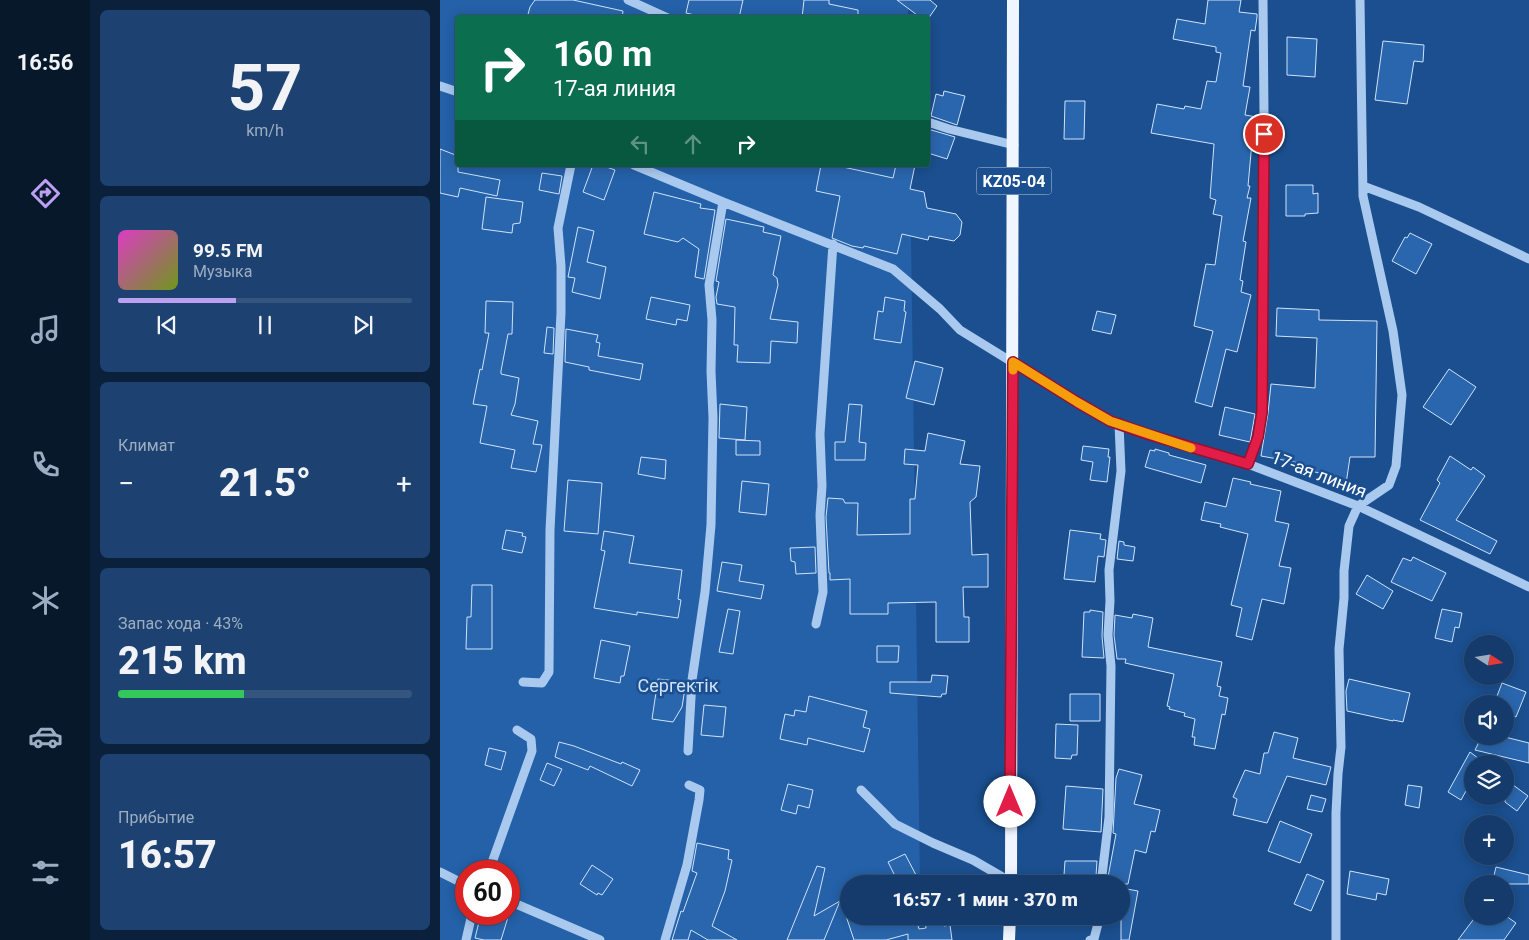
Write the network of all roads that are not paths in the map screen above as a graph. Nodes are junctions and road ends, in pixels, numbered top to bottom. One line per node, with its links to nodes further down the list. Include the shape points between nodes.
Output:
1 (628, 0): 5 (street)
2 (1013, 0): 9 (main road, KZ05-04)
3 (1263, 0): 18 (street, via 1262,412 1258,437)
4 (1360, 0): 12 (street)
5 (661, 15)
6 (440, 86): 7 (street)
7 (455, 91)
8 (930, 123): 9 (street)
9 (1014, 146): 16 (main road, KZ05-04)
10 (571, 167): 22 (street, via 558,228 561,313 550,530 549,672 542,684)
11 (639, 167): 13 (street, 17-ая линия)
12 (1362, 186): 15 (street, via 1419,207); 19 (street, via 1393,331 1402,394 1396,466 1389,485)
13 (723, 202): 14 (street, 17-ая линия); 24 (street, via 709,285 713,418 711,525 692,680)
14 (833, 244): 16 (street, 17-ая линия, via 893,269 960,330); 21 (street, via 820,434 823,592)
15 (1529, 259)
16 (1013, 362): 17 (street, 17-ая линия); 30 (main road, KZ05-04)
17 (1119, 424): 18 (street, 17-ая линия); 31 (street, via 1121,471 1109,570 1109,817)
18 (1248, 464): 19 (street, 17-ая линия)
19 (1358, 506): 20 (street, 17-ая линия); 42 (street, via 1349,526 1339,649 1341,747 1336,813)
20 (1529, 587)
21 (816, 624)
22 (523, 682)
23 (518, 730): 27 (street, via 532,739 532,751)
24 (688, 751)
25 (689, 785): 39 (street, via 700,790 699,800 687,865)
26 (861, 790): 29 (street, via 895,824)
27 (493, 860)
28 (440, 872): 32 (street)
29 (998, 875)
30 (1011, 875)
31 (1102, 875)
32 (455, 880)
33 (520, 906): 38 (street)
34 (469, 925): 37 (street)
35 (1010, 925): 40 (main road)
36 (1098, 925): 41 (street, via 1094,939)
37 (466, 940)
38 (600, 940)
39 (664, 940)
40 (1010, 940)
41 (1090, 940)
42 (1336, 940)

